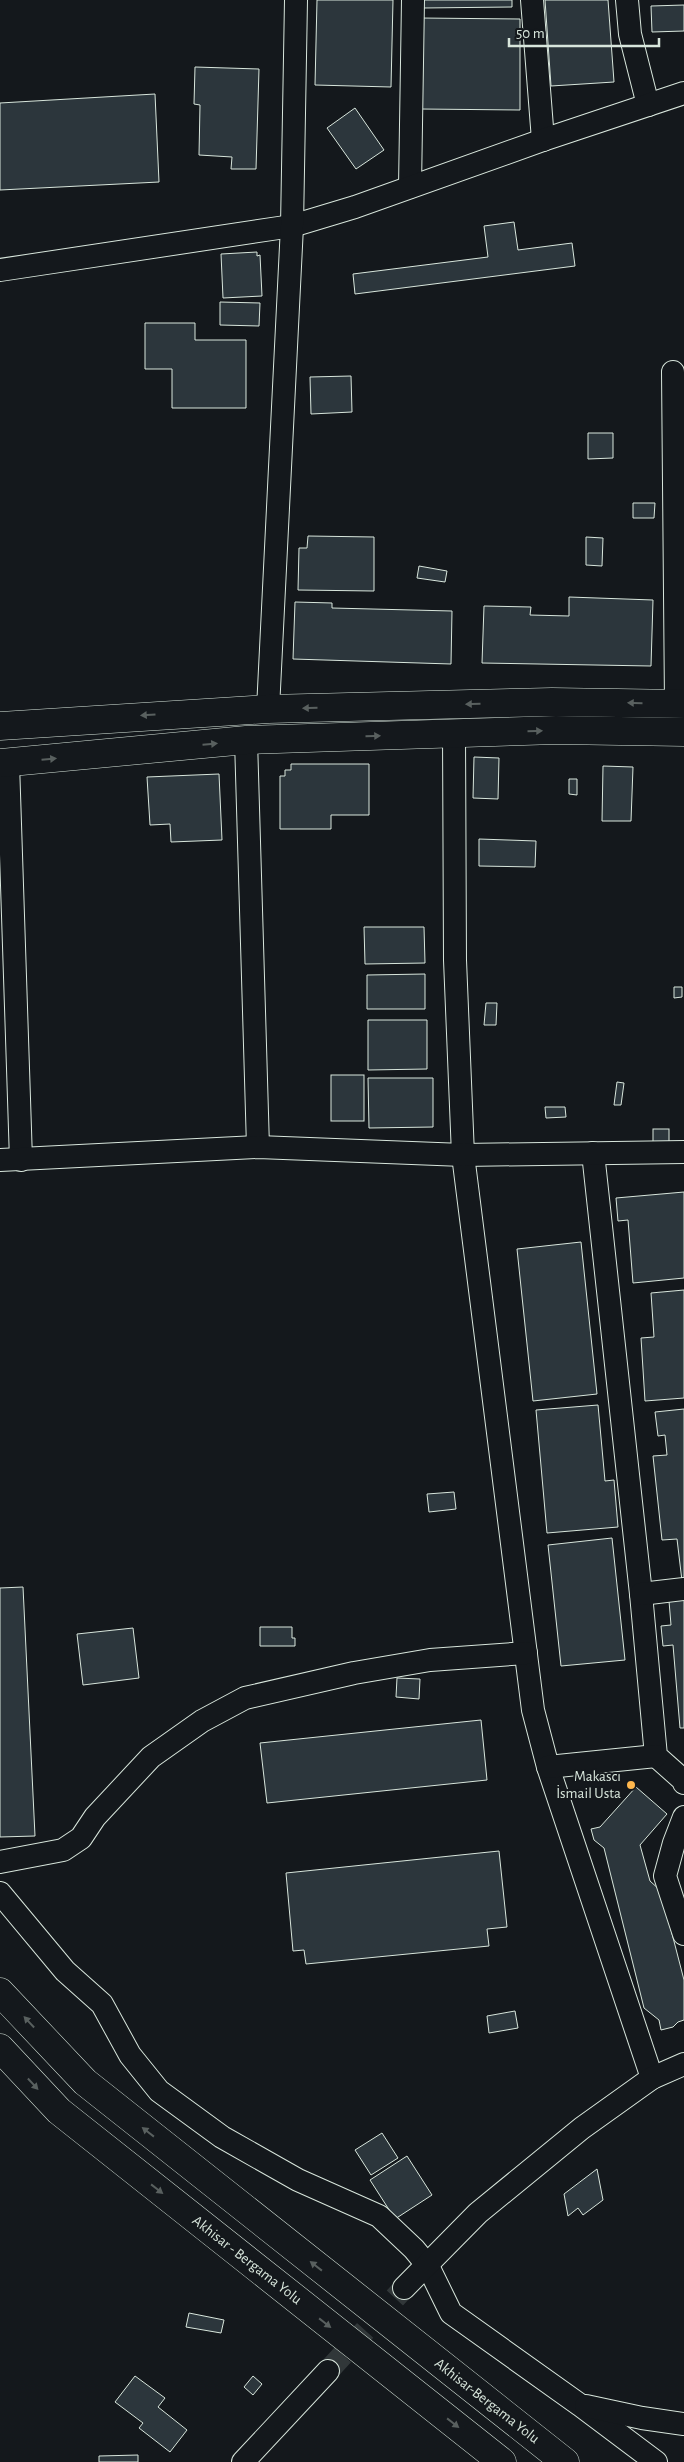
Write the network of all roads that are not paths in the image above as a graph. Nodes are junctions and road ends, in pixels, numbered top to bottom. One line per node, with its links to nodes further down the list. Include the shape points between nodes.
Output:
1 (296, 0): 9 (street)
2 (413, 0): 8 (street)
3 (532, 0): 7 (street)
4 (628, 0): 6 (street, via 630,34)
5 (684, 93): 6 (street)
6 (648, 105): 7 (street)
7 (543, 140): 8 (street)
8 (410, 187): 9 (street)
9 (292, 226): 10 (street); 13 (street)
10 (0, 270)
11 (673, 372): 12 (street)
12 (680, 704): 13 (main road, one-way to 13, via 552,702)
13 (268, 709): 14 (main road, one-way to 14)
14 (0, 726)
15 (684, 732): 16 (main road, one-way to 15, via 556,730)
16 (454, 733): 17 (main road, one-way to 16); 22 (street, via 455,960)
17 (246, 740): 18 (main road, one-way to 17); 19 (street)
18 (4, 763): 23 (street)
19 (258, 1147): 22 (street); 23 (street)
20 (684, 1152): 21 (street)
21 (593, 1153): 22 (street); 25 (street)
22 (463, 1155): 26 (street)
23 (10, 1160)
24 (684, 1589): 25 (street)
25 (641, 1594): 27 (street)
26 (526, 1652): 28 (street, via 533,1710); 31 (street, via 430,1660 244,1698 202,1721 151,1757 95,1817 80,1838 63,1850)
27 (656, 1756): 28 (street); 29 (street)
28 (548, 1767): 37 (street)
29 (684, 1783)
30 (684, 1817): 33 (street, via 665,1876)
31 (0, 1862)
32 (0, 1893): 38 (street, via 65,1971 102,2004 130,2055 159,2091 222,2137 298,2180 379,2216 414,2248)
33 (684, 1934)
34 (0, 1992): 45 (main road, Akhisar-Bergama Yolu, one-way to 34, via 85,2082)
35 (0, 2048): 44 (main road, Akhisar - Bergama Yolu, one-way to 44, via 59,2111)
36 (684, 2064): 37 (street)
37 (652, 2078): 38 (street, via 582,2128 478,2213)
38 (428, 2266): 39 (street); 41 (street, via 450,2313)
39 (404, 2288)
40 (328, 2371): 43 (street)
41 (580, 2405): 42 (street); 46 (street)
42 (684, 2424)
43 (243, 2462)
44 (502, 2462)
45 (565, 2462)
46 (656, 2462)

